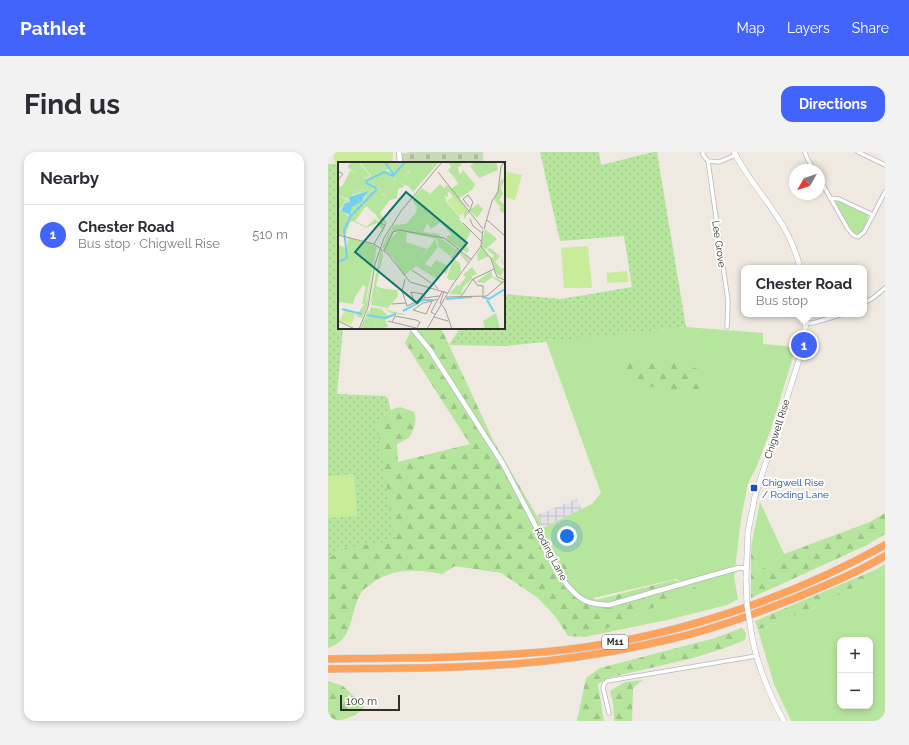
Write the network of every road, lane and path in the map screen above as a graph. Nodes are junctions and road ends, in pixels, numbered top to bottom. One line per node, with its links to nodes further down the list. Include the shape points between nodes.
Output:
1 (399, 152): 7 (street)
2 (702, 152): 6 (street, Lee Grove)
3 (805, 152): 8 (street)
4 (858, 152): 9 (street)
5 (735, 154): 6 (street, via 719,162); 14 (main road, via 786,230)
6 (708, 161): 20 (street, Lee Grove, via 728,301)
7 (400, 162)
8 (810, 164)
9 (885, 165)
10 (825, 189): 12 (street)
11 (885, 192): 13 (street)
12 (830, 198): 13 (street, via 839,199); 13 (street, via 853,235 858,237 864,232)
13 (873, 215)
14 (799, 265)
15 (885, 288): 16 (street)
16 (867, 301)
17 (805, 317): 19 (main road, Chigwell Rise)
18 (832, 317): 19 (street)
19 (806, 323): 24 (main road, Chigwell Rise, via 801,354 756,496 748,532)
20 (727, 327)
21 (413, 329): 24 (street, Roding Lane, via 430,350 502,464 566,584 576,595 586,602 609,605 738,568)
22 (885, 545): 26 (highway, M11, via 811,582 765,600 695,623 628,639 536,652 456,657)
23 (885, 556): 27 (highway, M11, via 765,610 725,624 632,648 544,661 456,667)
24 (746, 568): 25 (main road, bridge, via 748,605)
25 (756, 656): 28 (street, via 607,681 603,688); 29 (main road, via 769,692)
26 (328, 659)
27 (328, 669)
28 (609, 712)
29 (784, 721)

